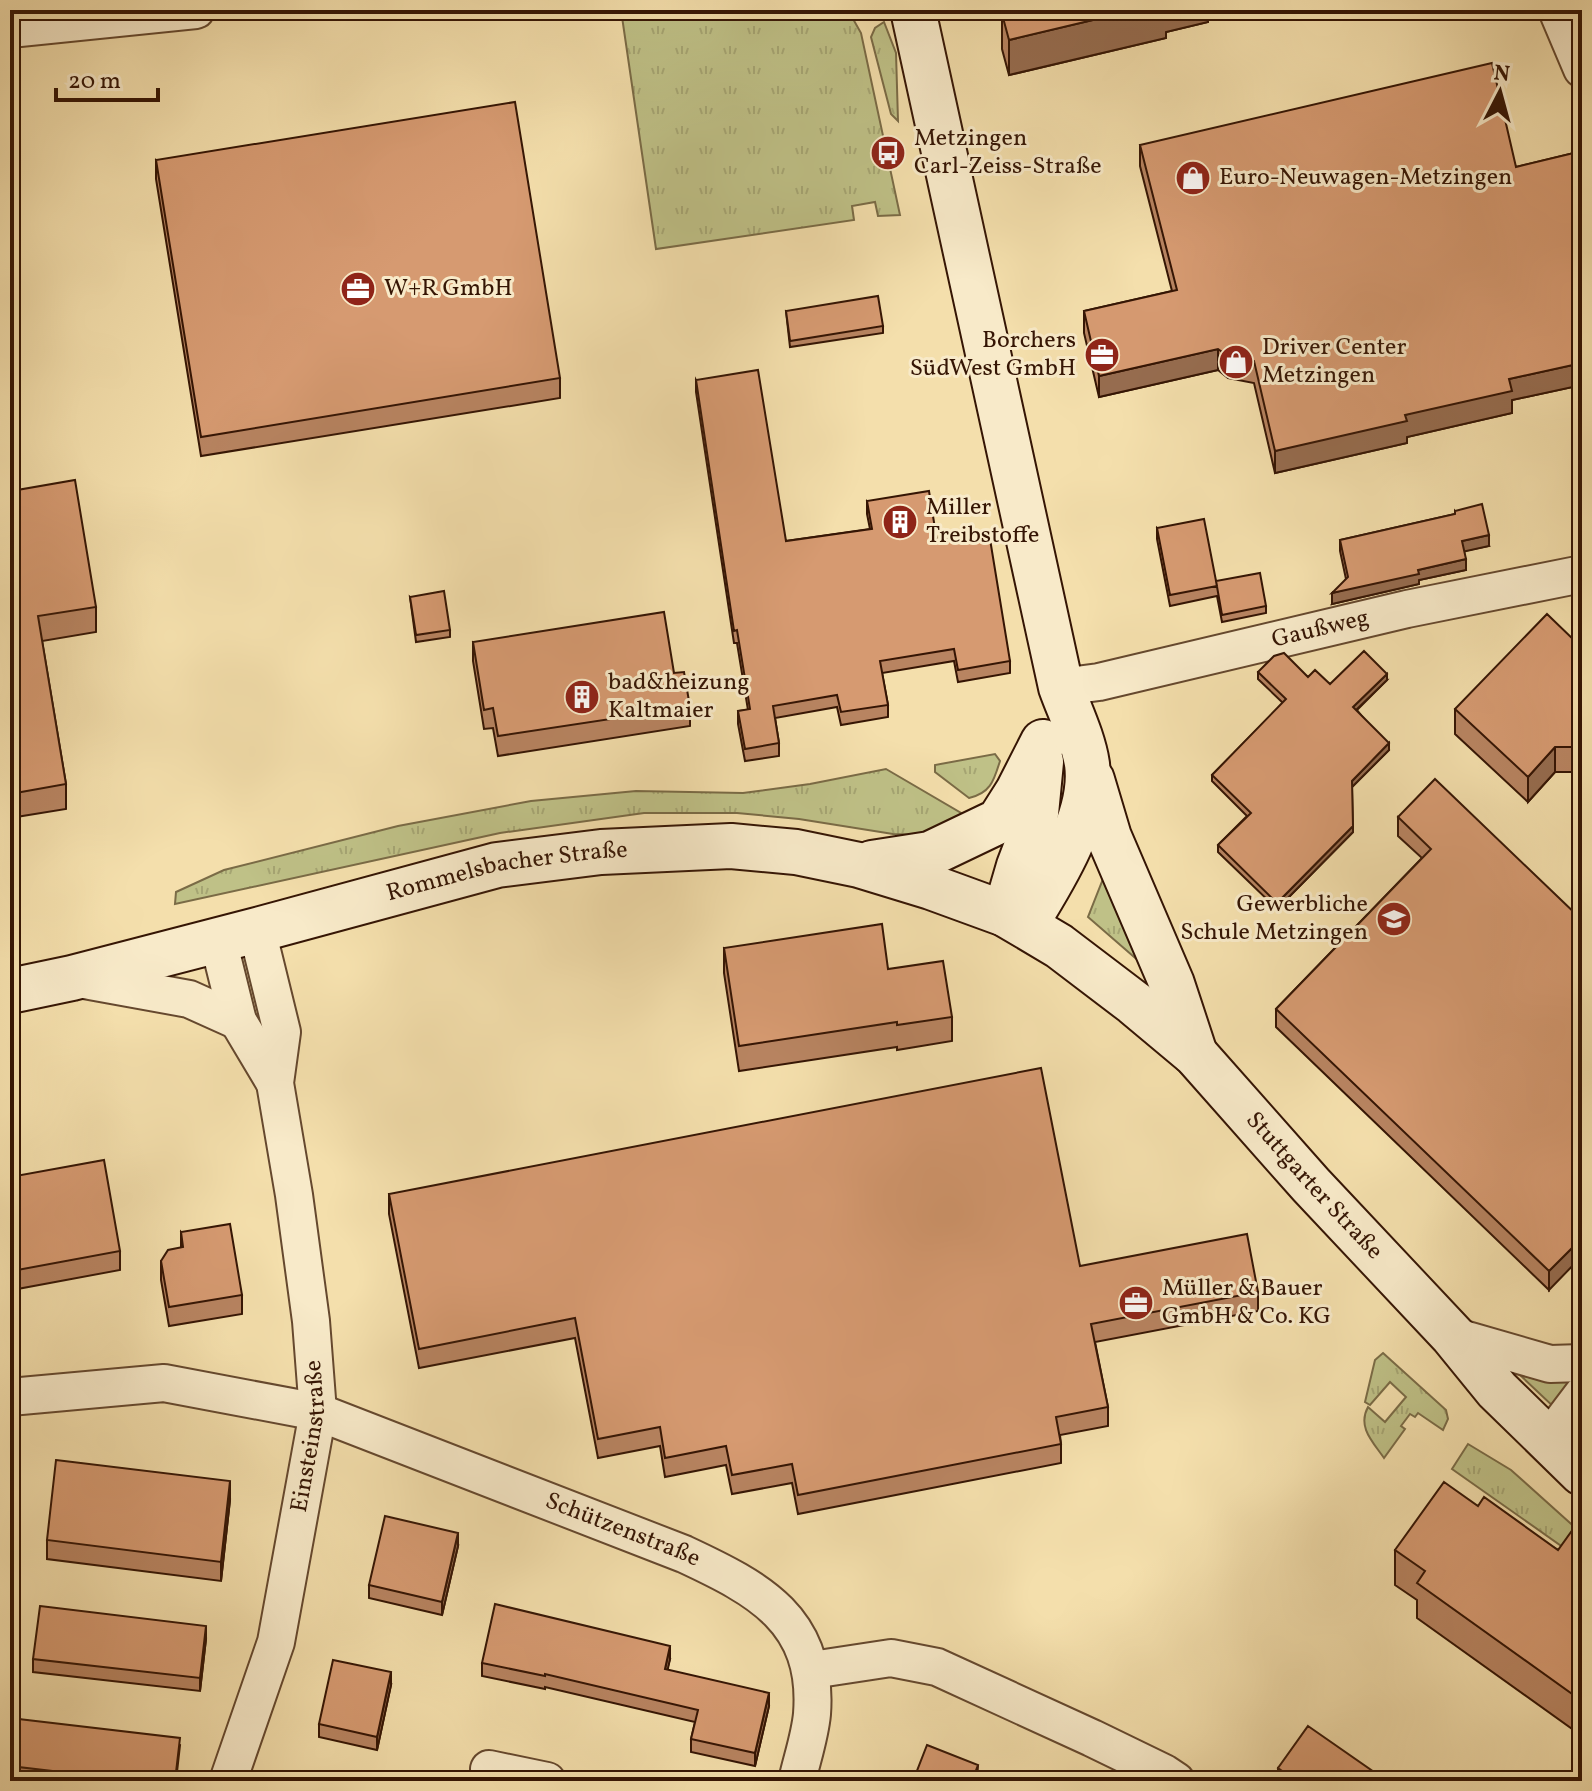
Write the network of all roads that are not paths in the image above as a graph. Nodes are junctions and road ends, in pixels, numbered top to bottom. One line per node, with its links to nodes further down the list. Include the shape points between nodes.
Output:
1 (196, 10): 4 (street)
2 (913, 10): 7 (street)
3 (1557, 10): 5 (street)
4 (32, 21)
5 (1582, 69)
6 (1582, 574): 7 (street, Gaußweg)
7 (1061, 687): 8 (street); 9 (street)
8 (1043, 742): 10 (street, via 999,821 930,854); 11 (street, via 1035,824 1019,866)
9 (1087, 766): 11 (street, via 1079,829 1045,893); 16 (street, via 1109,837 1172,984)
10 (859, 865): 11 (street, Rommelsbacher Straße); 12 (street, Rommelsbacher Straße, via 731,846 601,852 497,865)
11 (1015, 920): 16 (street, Stuttgarter Straße, via 1074,956)
12 (237, 935): 13 (street, Rommelsbacher Straße); 15 (street, Einsteinstraße); 17 (street, Einsteinstraße, via 282,1032)
13 (72, 978): 14 (street, Rommelsbacher Straße); 15 (street, via 189,999)
14 (10, 991)
15 (244, 1032): 17 (street, Einsteinstraße)
16 (1195, 1054): 18 (street, Stuttgarter Straße)
17 (275, 1083): 22 (street, Einsteinstraße, via 311,1321)
18 (1453, 1336): 19 (street, via 1550,1364); 23 (street, Stuttgarter Straße, via 1497,1390)
19 (1582, 1363)
20 (1582, 1395): 23 (street)
21 (10, 1397): 22 (street, Schützenstraße, via 164,1383)
22 (318, 1412): 24 (street, Schützenstraße, via 732,1577 769,1601 797,1632); 26 (street, Einsteinstraße, via 276,1642)
23 (1570, 1455)
24 (812, 1670): 28 (street, via 812,1716); 29 (street, via 891,1658 937,1667)
25 (489, 1769): 27 (street)
26 (228, 1781)
27 (547, 1781)
28 (797, 1781)
29 (1176, 1781)

